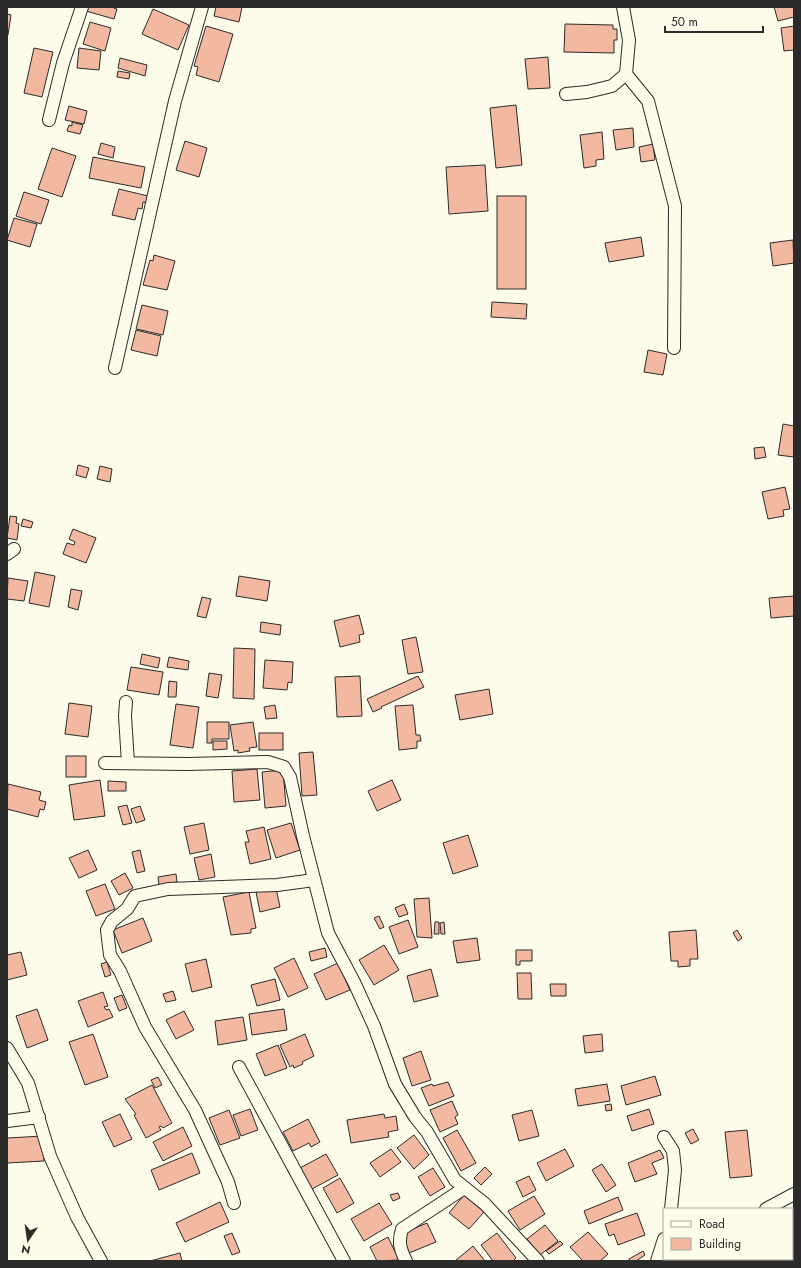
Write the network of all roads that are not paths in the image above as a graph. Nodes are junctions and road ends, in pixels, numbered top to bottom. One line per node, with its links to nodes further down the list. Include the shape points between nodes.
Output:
1 (82, 7): 6 (street, via 63,63)
2 (202, 7): 8 (street, via 175,101)
3 (623, 7): 4 (street, via 629,40)
4 (626, 74): 5 (street, via 612,86); 7 (street, via 648,101 675,206)
5 (566, 94)
6 (49, 120)
7 (674, 348)
8 (115, 368)
9 (126, 702): 11 (street, via 124,716)
10 (105, 762): 11 (street)
11 (128, 763): 12 (street, via 268,762 284,768 290,777)
12 (314, 880): 18 (street, via 328,933 371,1020 395,1084 427,1132 454,1180); 20 (street, via 277,885 168,889 135,896 127,909 112,921 107,930 110,955 145,1026 195,1110 228,1182)
13 (7, 1048): 15 (street, via 28,1083)
14 (239, 1067): 25 (street)
15 (39, 1117): 16 (street); 24 (street, via 50,1156 77,1217)
16 (7, 1121)
17 (664, 1137): 21 (street, via 673,1151 675,1170)
18 (463, 1189): 26 (street, via 402,1229 399,1247); 27 (street, via 484,1204)
19 (794, 1194): 22 (street)
20 (234, 1203)
21 (671, 1208)
22 (768, 1208)
23 (663, 1242): 28 (street)
24 (101, 1261)
25 (344, 1261)
26 (406, 1261)
27 (538, 1261)
28 (657, 1261)

